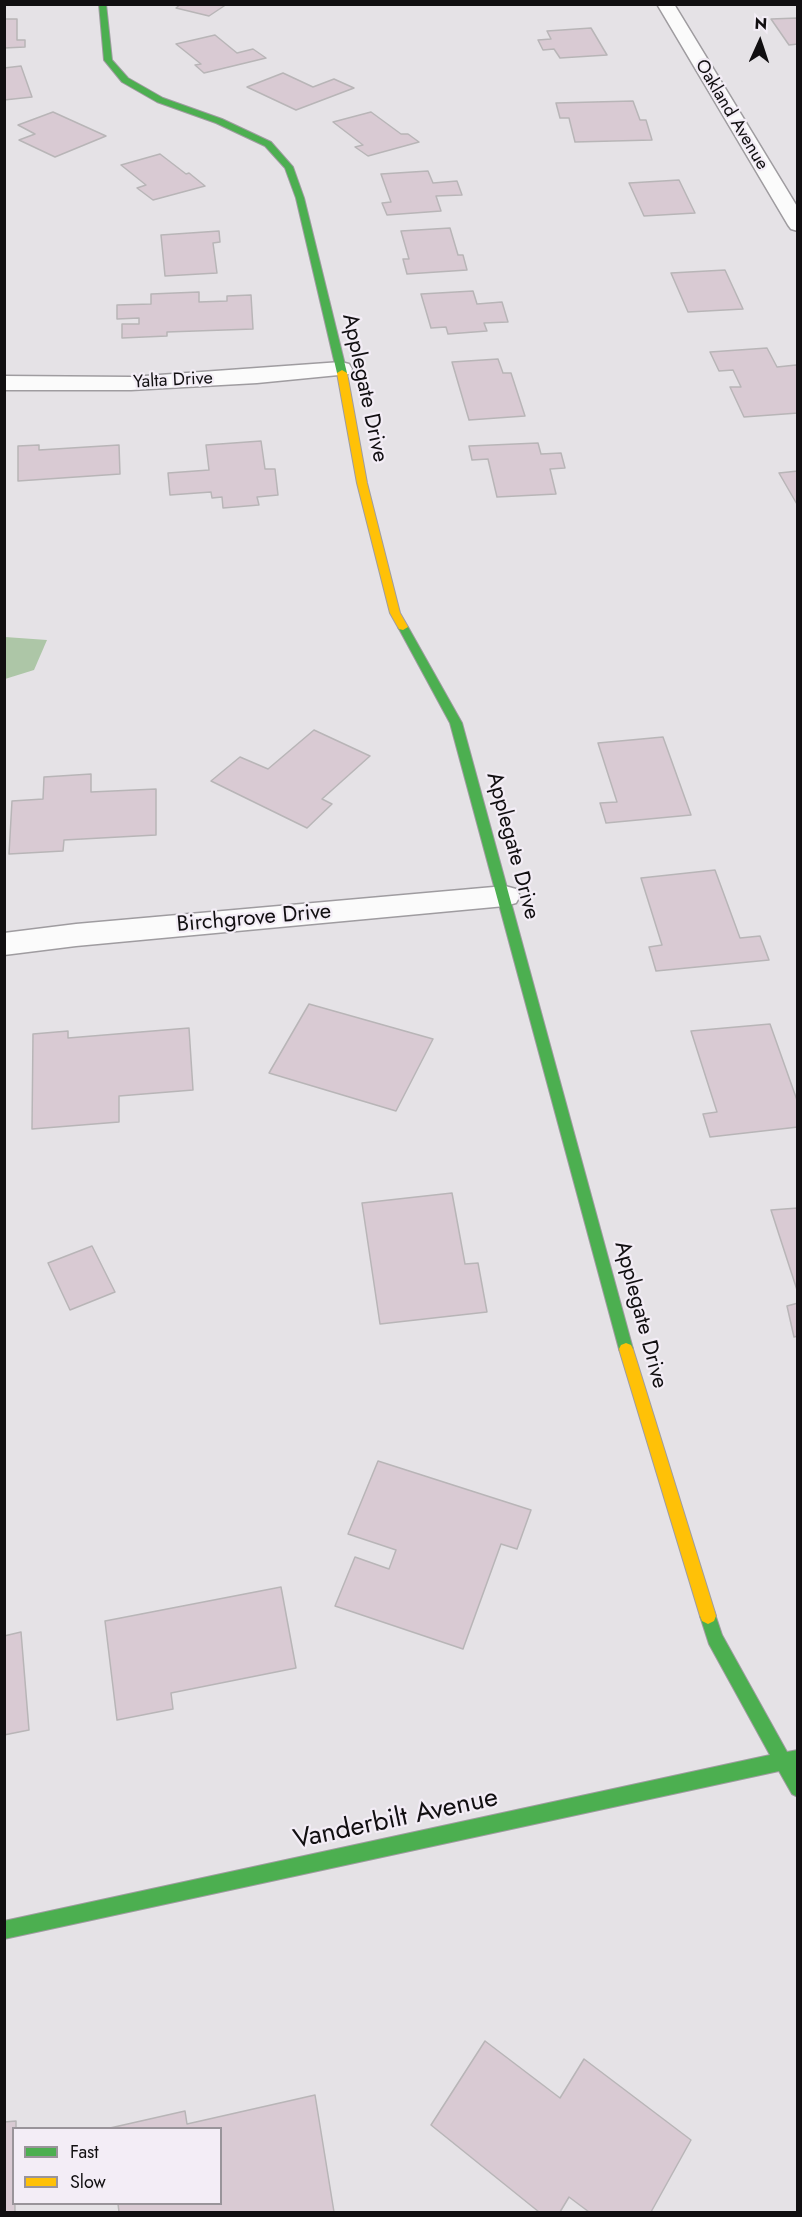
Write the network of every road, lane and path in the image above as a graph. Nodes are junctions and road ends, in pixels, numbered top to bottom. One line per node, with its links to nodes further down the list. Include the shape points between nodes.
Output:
1 (102, 4): 4 (street, Applegate Drive, via 108,60 125,80 160,100 268,144 289,166)
2 (665, 4): 3 (street, Oakland Avenue)
3 (798, 225)
4 (341, 369): 5 (street, Yalta Drive, via 152,383); 6 (street, Applegate Drive, via 362,483 395,613 456,723)
5 (4, 383)
6 (505, 896): 7 (street, Birchgrove Drive); 9 (street, Applegate Drive, via 635,1382 711,1627)
7 (4, 945)
8 (798, 1758): 9 (street, Vanderbilt Avenue)
9 (783, 1761): 10 (street, Applegate Drive); 11 (street, Vanderbilt Avenue)
10 (798, 1788)
11 (4, 1930)

